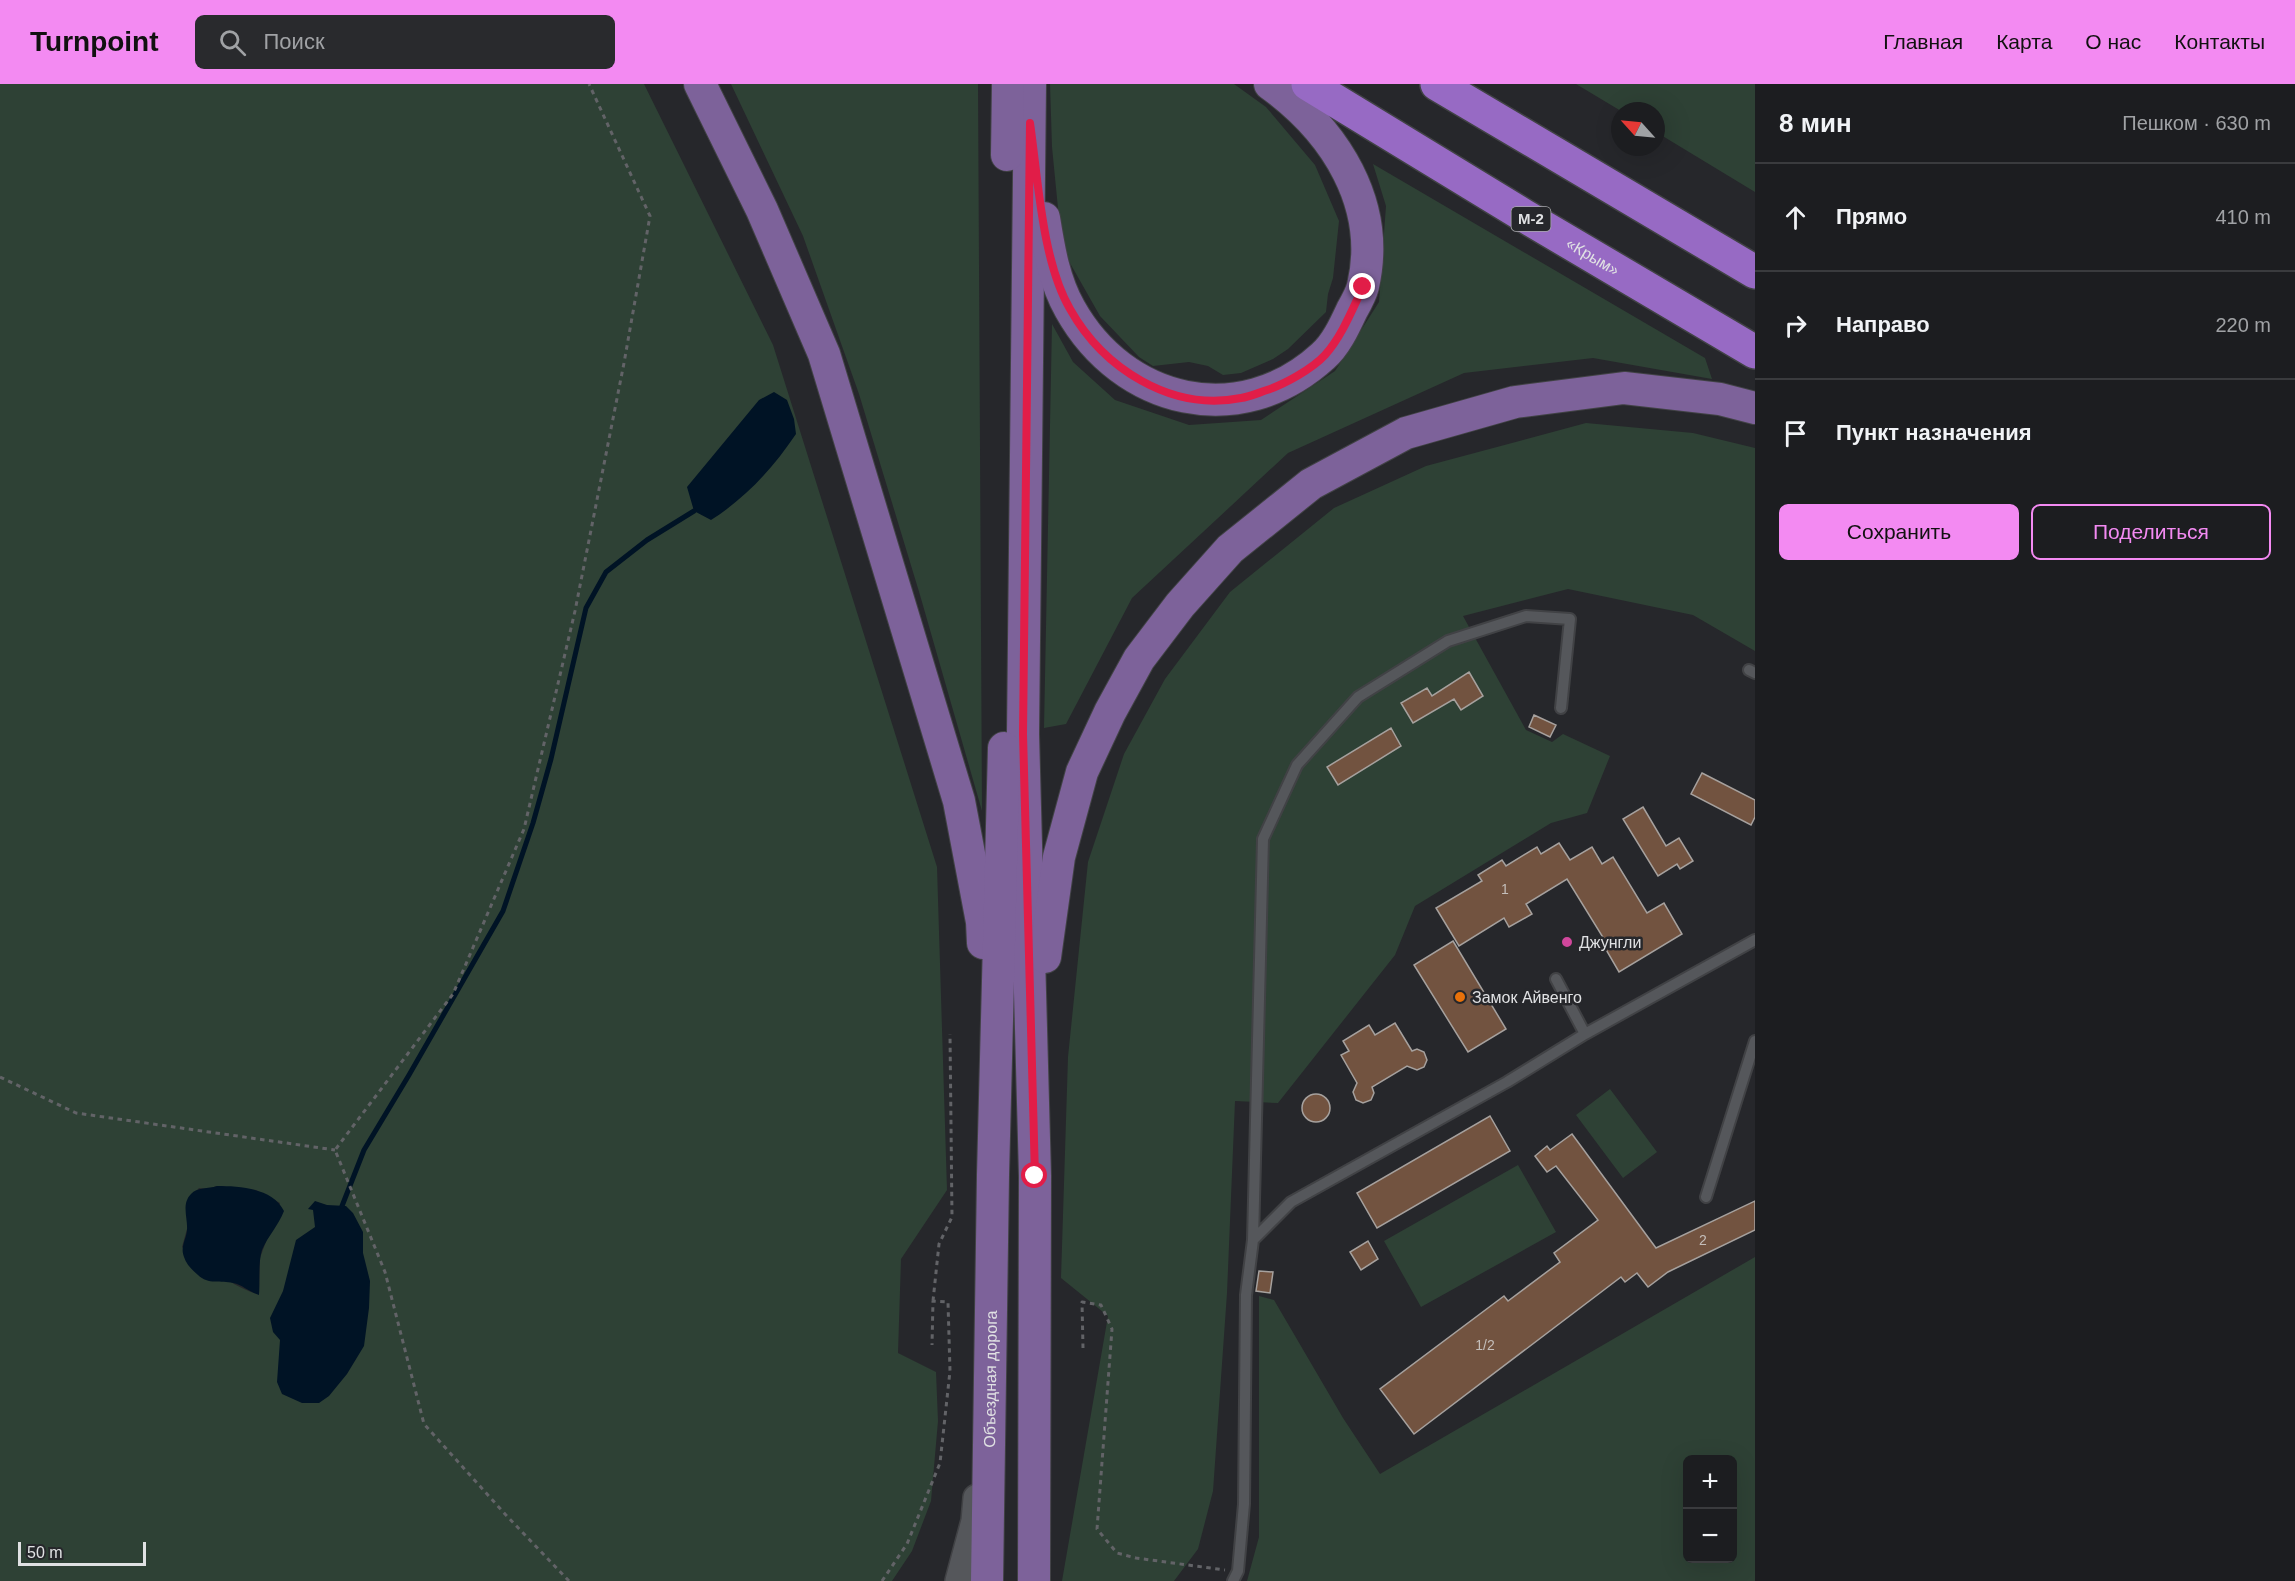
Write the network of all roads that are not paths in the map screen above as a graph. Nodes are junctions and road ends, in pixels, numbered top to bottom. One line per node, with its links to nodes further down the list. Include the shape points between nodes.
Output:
1 (700, 84): 16 (main road, via 762,210 824,354 959,801 982,922)
2 (1008, 84): 16 (main road, via 1004,734)
3 (1030, 84): 7 (main road)
4 (1270, 84): 7 (main road, via 1322,131 1347,167 1363,207 1369,244 1363,287 1324,356 1284,384 1240,399 1199,400 1160,390 1122,370 1093,343 1069,308 1050,260)
5 (1308, 84): 9 (highway, «Крым» / М-2)
6 (1437, 84): 8 (highway)
7 (1030, 123): 17 (main road, via 1023,734)
8 (1755, 272)
9 (1755, 352)
10 (1755, 408): 17 (main road, via 1720,399 1624,388 1515,402 1406,433 1311,484 1230,549 1139,659 1082,772 1059,857 1045,944)
11 (1561, 708): 19 (lane, via 1570,620 1526,616 1448,641 1358,697 1297,765 1263,839)
12 (1755, 940): 14 (lane)
13 (1556, 979): 14 (lane)
14 (1585, 1034): 19 (lane, via 1508,1082 1291,1202)
15 (1755, 1041): 18 (lane)
16 (993, 1175): 20 (main road, Объездная дорога)
17 (1035, 1176): 24 (main road)
18 (1706, 1197)
19 (1252, 1240): 21 (lane, via 1246,1295 1244,1503)
20 (991, 1350): 22 (main road, via 975,1521); 23 (main road, Объездная дорога)
21 (1236, 1576)
22 (959, 1581)
23 (987, 1581)
24 (1034, 1581)

